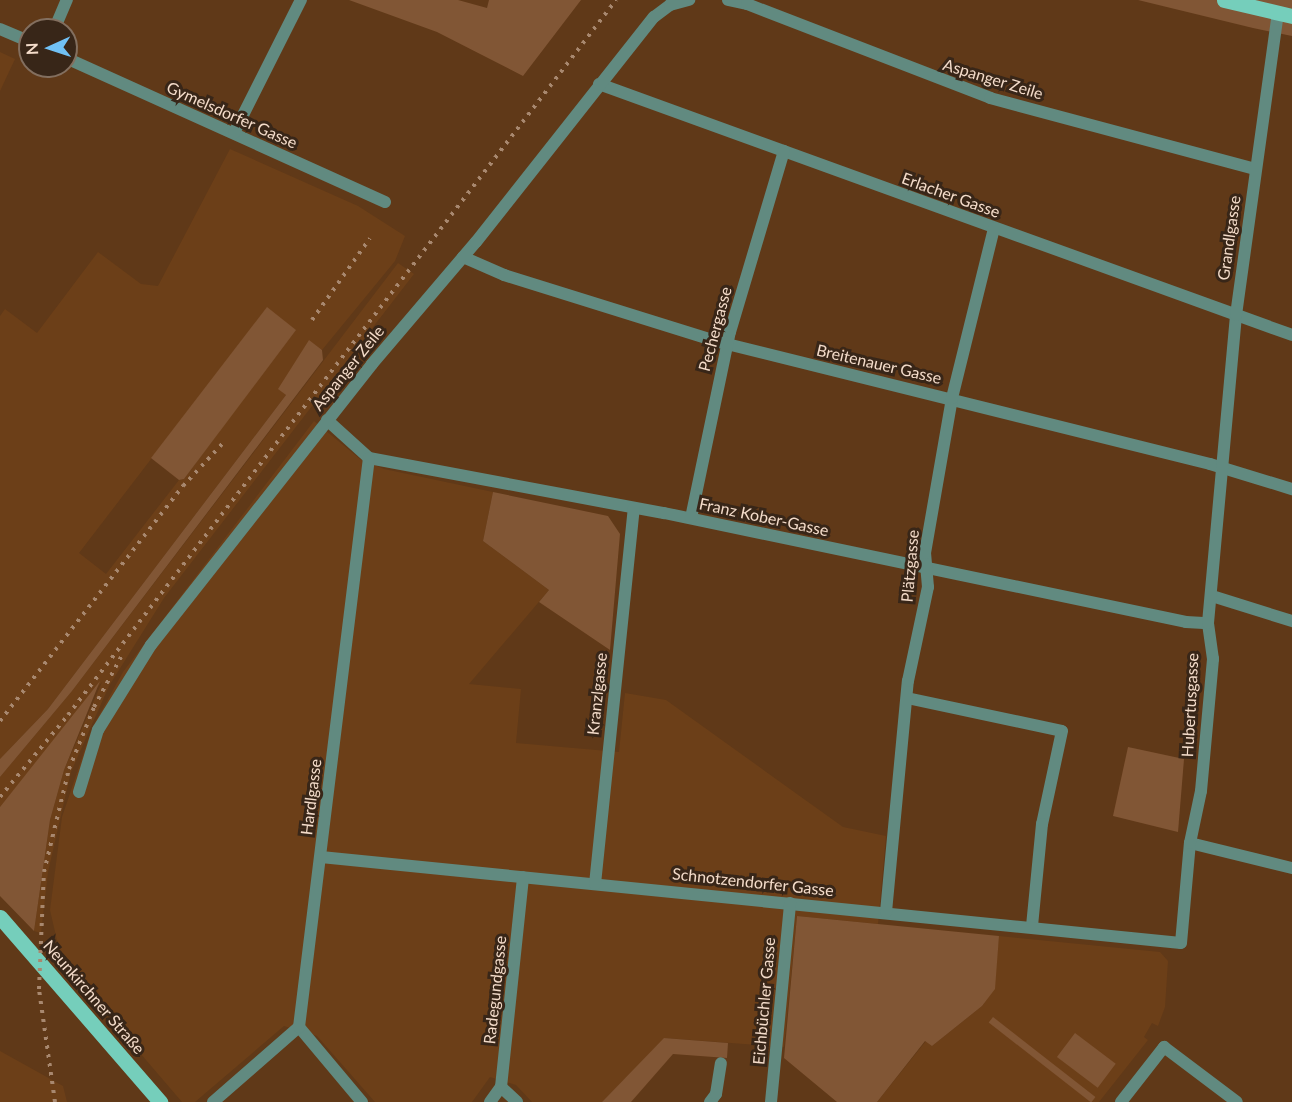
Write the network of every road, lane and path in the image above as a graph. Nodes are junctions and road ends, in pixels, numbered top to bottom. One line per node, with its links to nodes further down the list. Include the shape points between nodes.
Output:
1 (67, 0): 7 (street)
2 (689, 0): 11 (street, Aspanger Zeile, via 670,5 654,17)
3 (728, 0): 14 (street, Aspanger Zeile, via 990,98)
4 (1224, 0): 6 (main road)
5 (297, 1): 12 (street)
6 (1285, 14): 14 (street, Grandlgasse)
7 (59, 18)
8 (0, 29): 9 (street)
9 (18, 37)
10 (78, 63): 12 (street, Gymelsdorfer Gasse)
11 (599, 84): 13 (street, Erlacher Gasse); 17 (street, Aspanger Zeile)
12 (234, 133): 15 (street, Gymelsdorfer Gasse)
13 (784, 151): 16 (street, Erlacher Gasse); 20 (street, Pechergasse)
14 (1255, 169): 18 (street, Grandlgasse)
15 (385, 202)
16 (994, 228): 18 (street, Erlacher Gasse); 21 (street, Plätzgasse)
17 (462, 257): 20 (street, Breitenauer Gasse, via 513,279); 22 (street, Aspanger Zeile)
18 (1236, 315): 19 (street, Erlacher Gasse); 24 (street, Grandlgasse)
19 (1292, 335)
20 (727, 344): 21 (street, Breitenauer Gasse); 27 (street, Pechergasse)
21 (952, 398): 24 (street, Breitenauer Gasse); 28 (street, Plätzgasse, via 925,553)
22 (327, 420): 23 (street); 33 (street, Aspanger Zeile, via 126,680 98,730)
23 (369, 458): 26 (street, Franz Kober-Gasse); 35 (street, Hardlgasse)
24 (1222, 468): 25 (street, Breitenauer Gasse); 29 (street, Hubertusgasse)
25 (1292, 489)
26 (634, 508): 27 (street, Franz Kober-Gasse); 38 (street, Kranzlgasse)
27 (691, 518): 28 (street, Franz Kober-Gasse)
28 (926, 568): 31 (street, Franz Kober-Gasse, via 1186,622); 32 (street, Plätzgasse, via 928,587)
29 (1212, 596): 30 (street); 31 (street, Hubertusgasse)
30 (1292, 621)
31 (1208, 623): 34 (street, Hubertusgasse, via 1212,670 1201,791)
32 (907, 698): 40 (street, Plätzgasse); 42 (street, via 1062,731 1042,824)
33 (80, 792)
34 (1190, 843): 36 (street); 43 (street, Hubertusgasse)
35 (321, 857): 37 (street, Schnotzendorfer Gasse); 44 (street, Hardlgasse)
36 (1292, 868)
37 (523, 877): 38 (street, Schnotzendorfer Gasse); 46 (street, Radegundgasse)
38 (595, 884): 39 (street, Schnotzendorfer Gasse)
39 (790, 903): 40 (street, Schnotzendorfer Gasse); 53 (street, Eichbüchler Gasse)
40 (886, 912): 42 (street, Schnotzendorfer Gasse)
41 (0, 917): 47 (main road, Neunkirchner Straße)
42 (1032, 926): 43 (street, Schnotzendorfer Gasse)
43 (1181, 943)
44 (299, 1027): 48 (street); 49 (street)
45 (721, 1063): 52 (street, via 716,1094)
46 (501, 1087): 50 (street); 51 (street)
47 (160, 1102)
48 (213, 1102)
49 (362, 1102)
50 (490, 1102)
51 (517, 1102)
52 (710, 1102)
53 (771, 1102)
54 (1121, 1102): 55 (street, via 1164,1047)
55 (1237, 1102)

